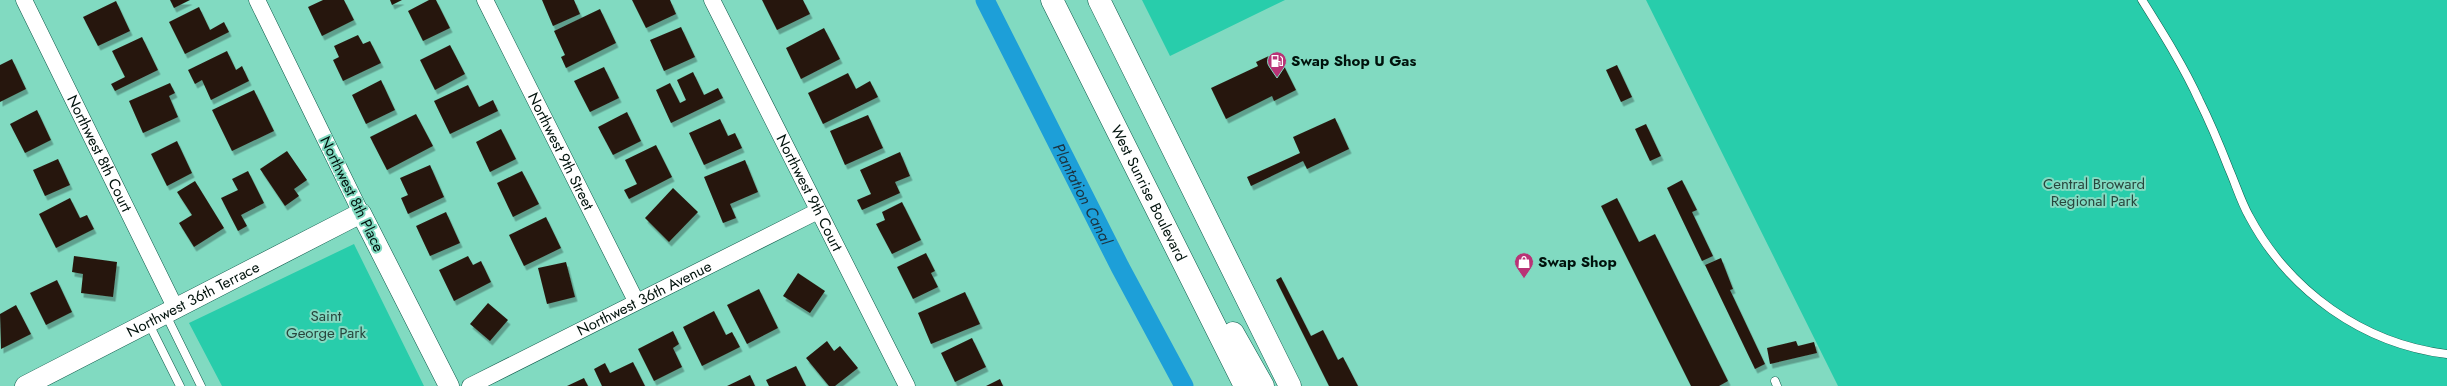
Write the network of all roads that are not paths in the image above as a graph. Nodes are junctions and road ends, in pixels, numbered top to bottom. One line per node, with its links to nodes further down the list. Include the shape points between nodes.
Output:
1 (24, 0): 11 (street, Northwest 8th Court)
2 (257, 0): 9 (street, Northwest 8th Place)
3 (485, 0): 10 (street, Northwest 9th Street)
4 (712, 0): 8 (street, Northwest 9th Court)
5 (1052, 0): 12 (main road, West Sunrise Boulevard)
6 (1099, 0): 22 (main road)
7 (2142, 0): 13 (lane, via 2198,98 2248,215 2264,243 2291,276 2320,302 2361,328 2396,343)
8 (818, 211): 10 (street, Northwest 36th Avenue); 19 (street, Northwest 9th Court)
9 (361, 213): 11 (street, Northwest 36th Terrace); 17 (street, Northwest 8th Place)
10 (636, 301): 18 (street, Northwest 36th Avenue)
11 (162, 314): 14 (street, Northwest 36th Terrace); 15 (lane); 16 (lane)
12 (1213, 322): 20 (main road, West Sunrise Boulevard); 21 (main road, via 1236,337)
13 (2447, 354)
14 (26, 386)
15 (180, 386)
16 (201, 386)
17 (448, 386)
18 (470, 386)
19 (907, 386)
20 (1245, 386)
21 (1263, 386)
22 (1290, 386)

